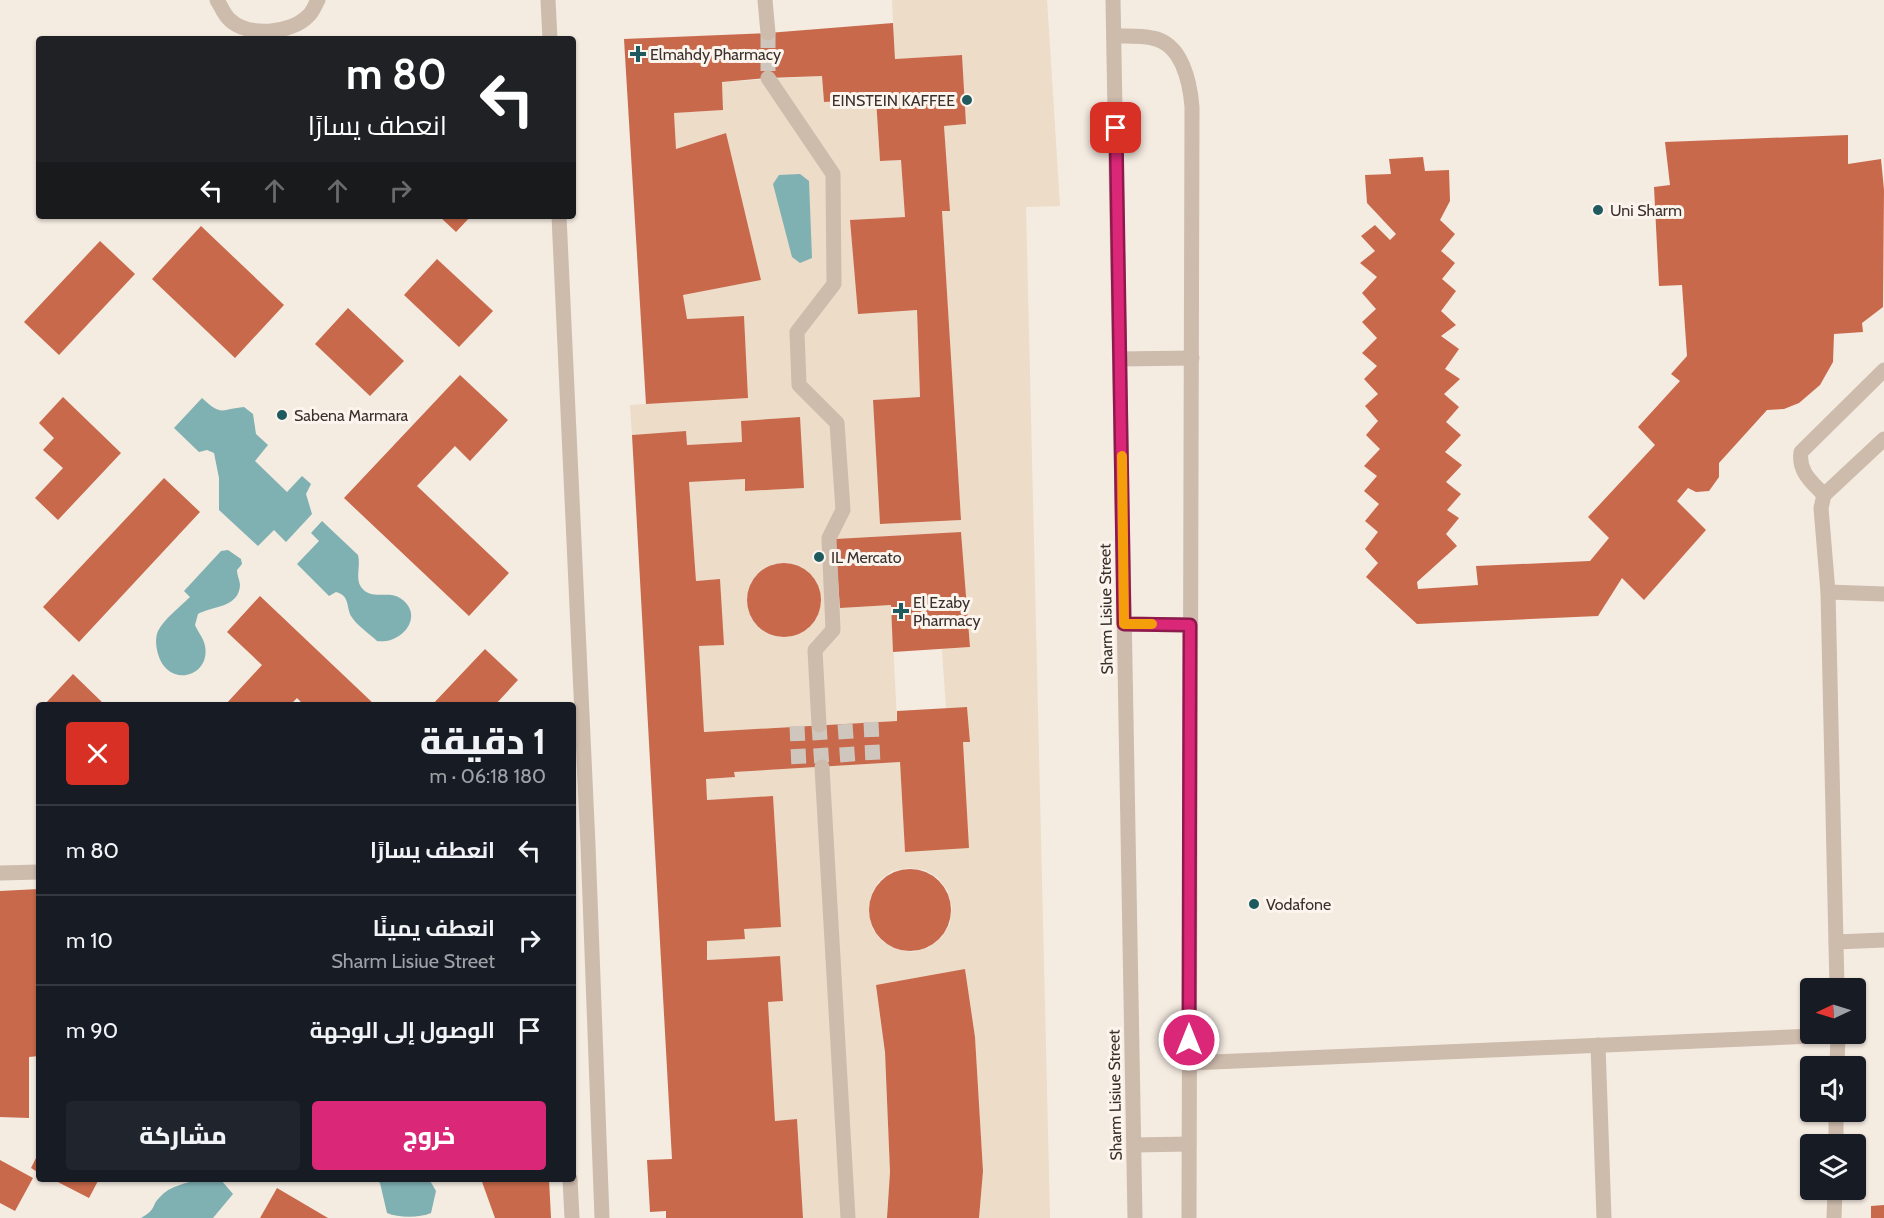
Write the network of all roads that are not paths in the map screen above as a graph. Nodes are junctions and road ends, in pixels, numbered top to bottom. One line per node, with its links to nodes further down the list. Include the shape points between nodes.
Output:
1 (217, 0): 2 (street, via 236,24 258,30 296,26 310,16)
2 (318, 0)
3 (548, 0): 7 (street)
4 (765, 0): 6 (street)
5 (1113, 0): 8 (street, Sharm Lisiue Street)
6 (768, 33)
7 (550, 36)
8 (1114, 36): 11 (street, via 1154,38 1167,45 1178,57 1190,84); 12 (street, Sharm Lisiue Street)
9 (768, 78): 20 (street, via 833,174 834,284 797,332 799,385 837,423 843,510 830,538 833,630 815,650)
10 (558, 219): 35 (street)
11 (1192, 358): 12 (street); 19 (street)
12 (1120, 359): 18 (street, Sharm Lisiue Street)
13 (1884, 370): 15 (street, via 1801,452 1802,471)
14 (1884, 439): 15 (street)
15 (1824, 495): 16 (street, via 1821,508)
16 (1828, 592): 17 (street); 25 (street)
17 (1884, 594)
18 (1124, 624): 19 (street); 31 (street, Sharm Lisiue Street)
19 (1190, 625): 29 (street)
20 (819, 725)
21 (822, 767): 36 (street)
22 (36, 872): 23 (street)
23 (0, 873)
24 (1884, 940): 25 (street)
25 (1836, 942): 26 (street)
26 (1837, 978)
27 (1800, 1036): 28 (street)
28 (1598, 1045): 29 (street); 39 (street)
29 (1189, 1063): 30 (street)
30 (1189, 1144): 31 (street); 38 (street)
31 (1134, 1145): 37 (street, Sharm Lisiue Street)
32 (570, 1182): 34 (street)
33 (1835, 1200): 40 (street)
34 (572, 1218)
35 (602, 1218)
36 (848, 1218)
37 (1135, 1218)
38 (1189, 1218)
39 (1604, 1218)
40 (1834, 1218)

